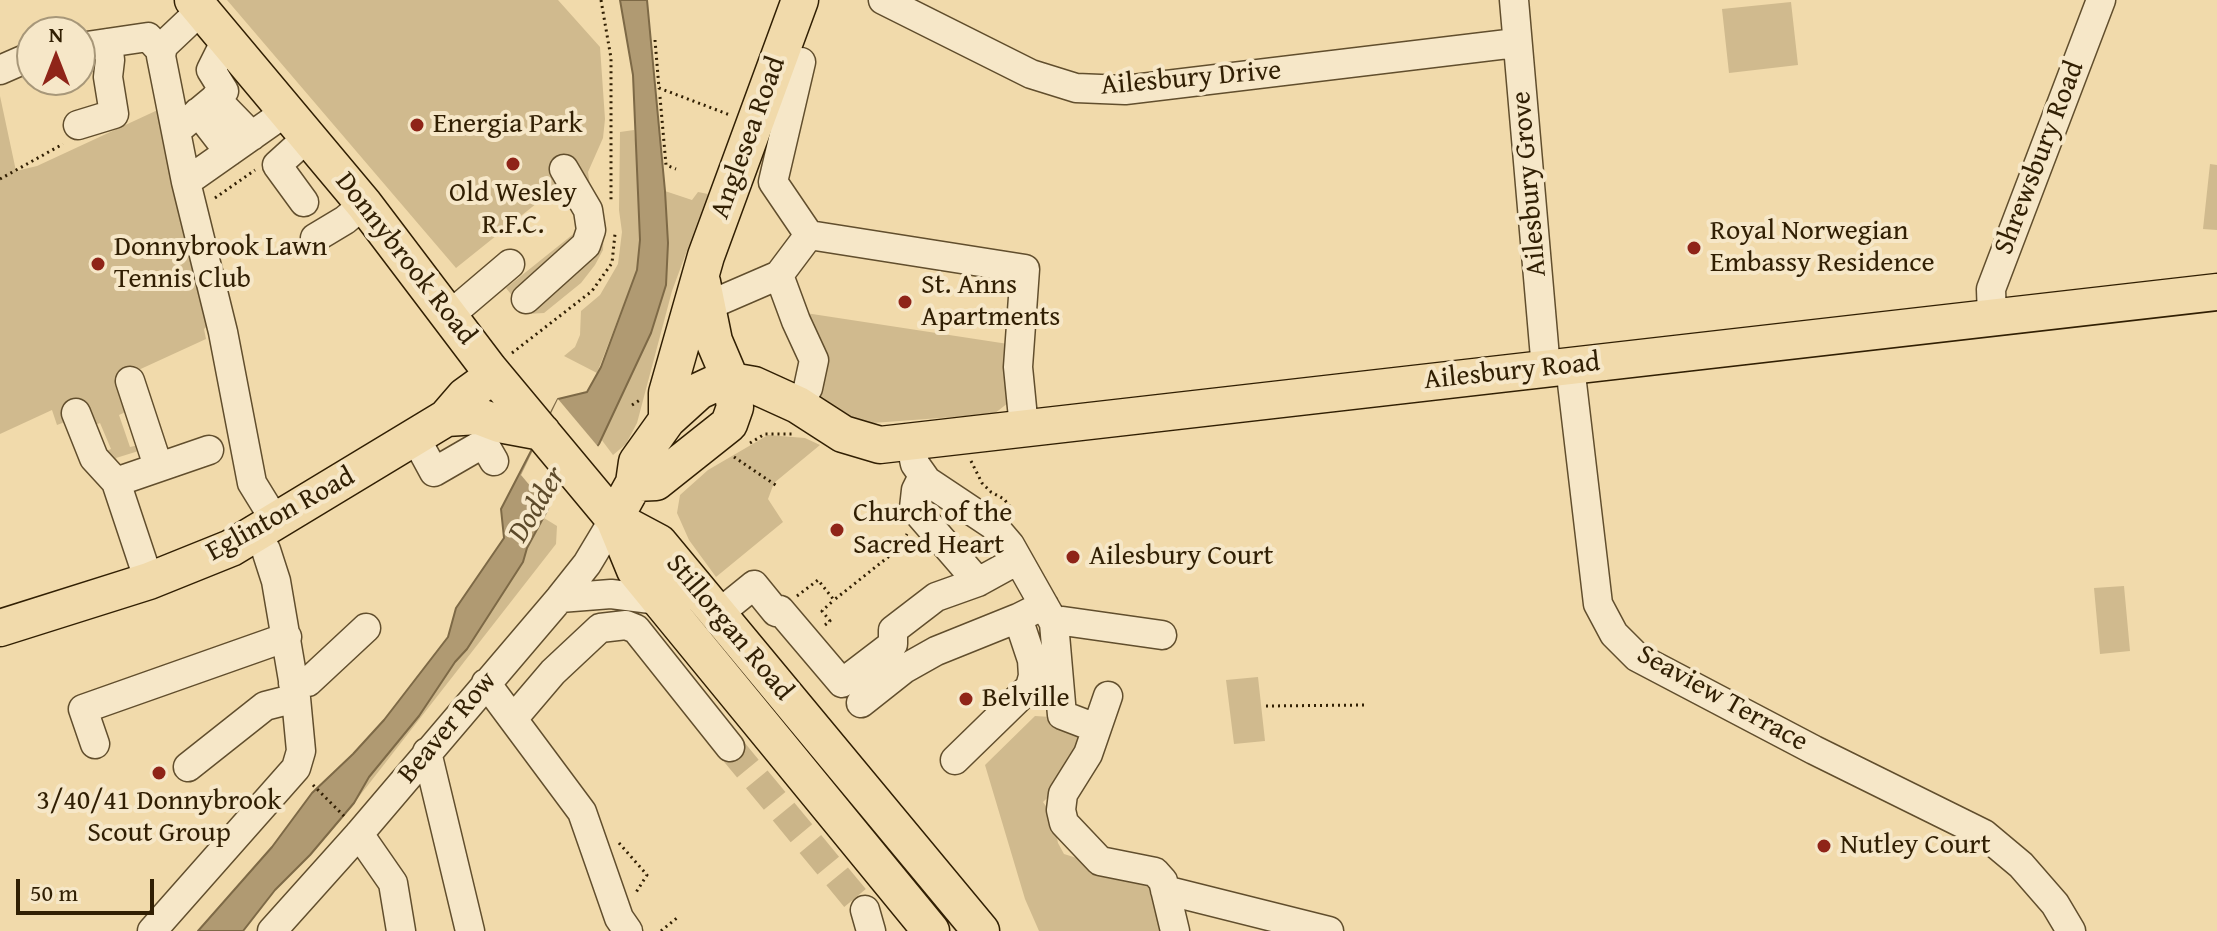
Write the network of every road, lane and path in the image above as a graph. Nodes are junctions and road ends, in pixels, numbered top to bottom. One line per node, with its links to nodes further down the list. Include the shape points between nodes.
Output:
1 (601, 0): 30 (path, via 611,58)
2 (800, 0): 17 (main road, Anglesea Road)
3 (883, 0): 9 (street, Ailesbury Drive, via 1031,74 1076,88 1125,90)
4 (1514, 0): 9 (street, Ailesbury Grove)
5 (2101, 0): 41 (street, Shrewsbury Road, via 1991,289)
6 (197, 5): 7 (main road, Donnybrook Road); 12 (street)
7 (226, 40): 15 (street, via 211,70 224,91); 16 (main road, Donnybrook Road)
8 (655, 40): 17 (path, via 659,88)
9 (1516, 43): 43 (street, Ailesbury Grove)
10 (96, 45): 12 (street, via 148,37)
11 (96, 47): 19 (street, via 110,60 114,114)
12 (164, 47): 18 (street)
13 (801, 62): 27 (street)
14 (660, 97): 23 (path, via 666,165)
15 (207, 105): 18 (street); 20 (street)
16 (298, 124): 20 (street); 21 (street); 29 (main road, Donnybrook Road)
17 (754, 124): 24 (main road, Anglesea Road)
18 (176, 131): 26 (street)
19 (72, 134): 25 (path)
20 (241, 144): 26 (street)
21 (277, 165): 28 (street); 31 (path, via 264,164)
22 (564, 169): 39 (street, via 588,210 591,230 586,245)
23 (676, 169)
24 (736, 172): 27 (street); 37 (main road, Anglesea Road, via 706,256)
25 (0, 179)
26 (186, 182): 31 (street)
27 (773, 182): 33 (street)
28 (304, 202)
29 (364, 204): 34 (street); 40 (main road, Donnybrook Road)
30 (611, 205)
31 (195, 218): 66 (street)
32 (614, 223): 42 (path, via 608,272)
33 (809, 235): 36 (street); 52 (street, via 1025,269 1018,367)
34 (315, 238)
35 (510, 264): 40 (street)
36 (779, 275): 37 (street); 49 (street, via 814,360)
37 (703, 292): 46 (main road, via 714,341); 48 (main road, Anglesea Road, via 667,393)
38 (2217, 292): 41 (main road, Ailesbury Road)
39 (526, 299)
40 (450, 315): 44 (main road, Donnybrook Road)
41 (1992, 318): 43 (main road, Ailesbury Road)
42 (538, 335)
43 (1558, 367): 52 (main road, Ailesbury Road); 98 (street, Seaview Terrace, via 1598,604 1614,634 1637,657 1984,834 2055,904)
44 (494, 375): 51 (main road, Eglinton Road); 53 (main road, Donnybrook Road)
45 (130, 381): 59 (street)
46 (731, 381): 48 (main road); 49 (main road, Ailesbury Road, via 754,385); 55 (main road, via 735,407)
47 (632, 405): 48 (path)
48 (655, 409): 62 (main road)
49 (805, 411): 55 (main road, Ailesbury Road, via 753,417); 56 (main road, Ailesbury Road, via 859,440 880,445)
50 (76, 413): 61 (street, via 94,458)
51 (446, 418): 53 (main road, via 478,416); 54 (main road, Eglinton Road)
52 (1024, 428): 56 (main road, Ailesbury Road)
53 (542, 432): 65 (main road, Donnybrook Road)
54 (415, 437): 58 (street, via 434,472 479,446 486,447); 66 (main road, Eglinton Road)
55 (730, 440): 62 (main road, via 656,482); 63 (path)
56 (910, 441): 60 (street)
57 (209, 450): 59 (street)
58 (494, 461)
59 (158, 466): 61 (street)
60 (923, 476): 64 (street, via 914,508); 67 (street, via 993,525)
61 (116, 482): 68 (street)
62 (634, 483): 65 (main road)
63 (777, 486)
64 (919, 514): 69 (street); 72 (path, via 897,550 834,600 818,580)
65 (614, 519): 70 (street, Beaver Row); 71 (main road, Stillorgan Road, via 632,565); 73 (main road, Stillorgan Road, via 659,543)
66 (266, 528): 68 (main road, Eglinton Road); 79 (street, via 266,550)
67 (1018, 560): 69 (street); 75 (street)
68 (149, 581): 76 (main road, Eglinton Road)
69 (978, 582): 72 (street, via 936,597 893,630 893,644 842,683)
70 (560, 598): 71 (street, via 611,594); 81 (street, Beaver Row)
71 (659, 600): 80 (main road, Stillorgan Road)
72 (780, 610): 73 (street, via 776,612 754,585)
73 (717, 615): 80 (main road, via 700,630); 106 (main road, Stillorgan Road)
74 (1018, 618): 75 (street); 84 (street, via 936,651); 92 (street, via 1032,660 1030,687)
75 (1052, 626): 78 (street, via 1063,621); 88 (street, via 1062,715)
76 (0, 628)
77 (366, 628): 82 (street)
78 (1162, 635)
79 (287, 637): 82 (street); 89 (street, via 83,709)
80 (695, 643): 105 (main road, Stillorgan Road)
81 (486, 683): 87 (street); 91 (street, Beaver Row)
82 (295, 691): 93 (street, via 265,706); 99 (street, via 301,751 296,768)
83 (1108, 696): 88 (street)
84 (861, 703)
85 (1365, 705): 86 (path)
86 (1266, 706)
87 (513, 719): 90 (street, via 600,628 626,625 636,629); 103 (street, via 582,812)
88 (1096, 728): 96 (street, via 1088,754 1063,794 1064,823 1100,861 1155,872)
89 (95, 744)
90 (730, 747)
91 (427, 752): 95 (street, Beaver Row); 102 (street)
92 (955, 760)
93 (188, 767)
94 (306, 779): 95 (path)
95 (352, 825): 100 (street, Beaver Row); 101 (street, via 393,883)
96 (1165, 890): 107 (street); 108 (street)
97 (678, 917): 104 (path)
98 (2060, 927)
99 (152, 931)
100 (272, 931)
101 (401, 931)
102 (470, 931)
103 (628, 931)
104 (661, 931)
105 (931, 931)
106 (981, 931)
107 (1175, 931)
108 (1329, 931)

